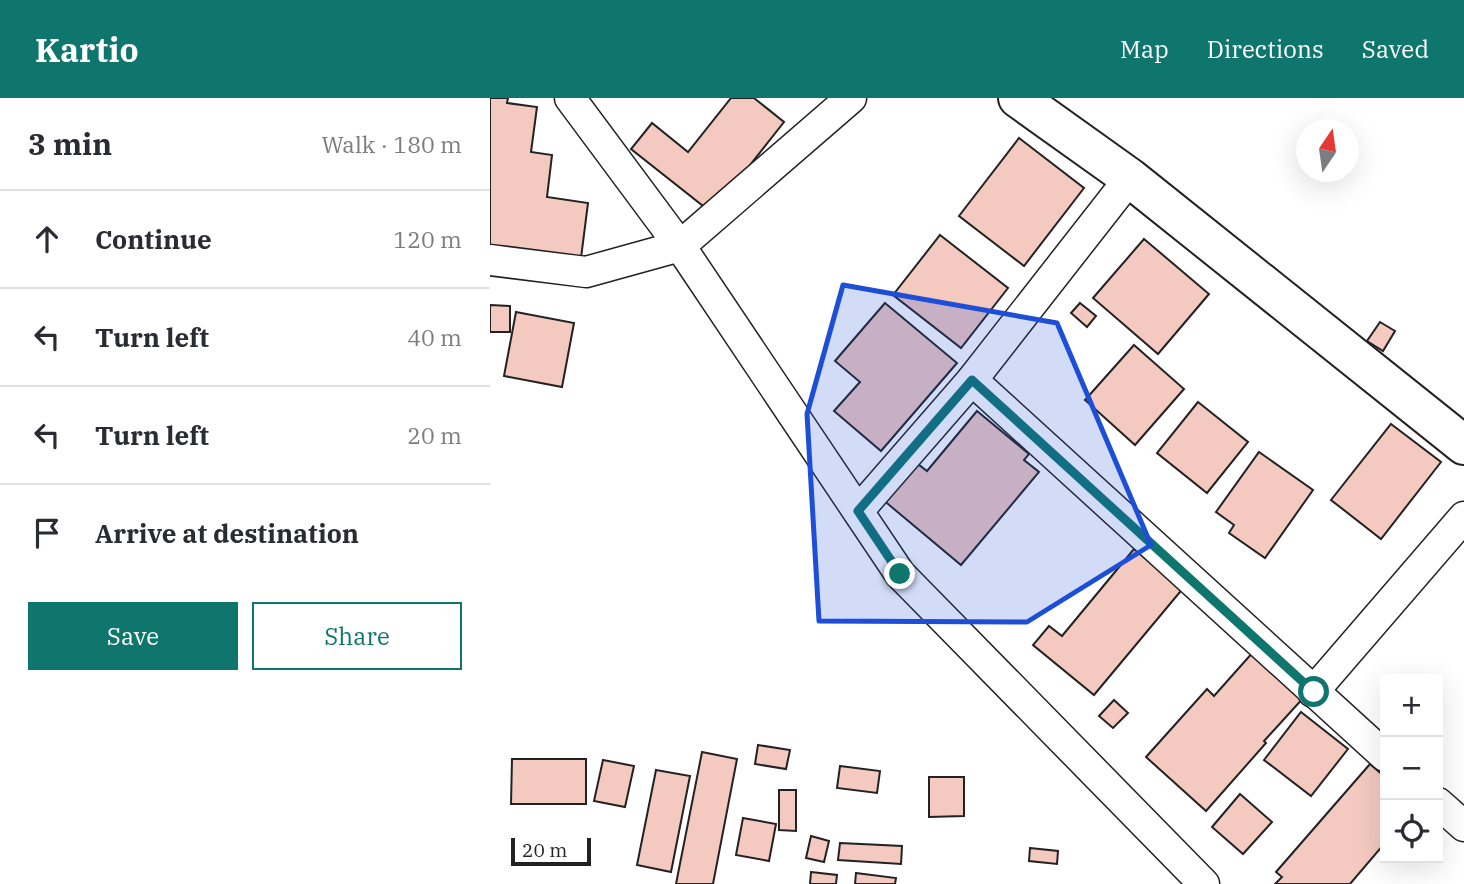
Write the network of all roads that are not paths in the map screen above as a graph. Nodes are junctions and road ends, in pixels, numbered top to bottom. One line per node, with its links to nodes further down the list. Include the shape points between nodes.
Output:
1 (570, 98): 5 (street)
2 (851, 98): 5 (street)
3 (1018, 98): 4 (main road)
4 (1130, 178): 7 (street); 8 (main road)
5 (680, 246): 6 (street, via 586,272); 9 (street)
6 (490, 260)
7 (972, 380): 9 (street); 11 (street)
8 (1464, 445)
9 (858, 511): 15 (street, via 900,574)
10 (1464, 517): 11 (street)
11 (1314, 692): 12 (street)
12 (1380, 751)
13 (1443, 808): 14 (street)
14 (1464, 827)
15 (1204, 884)

